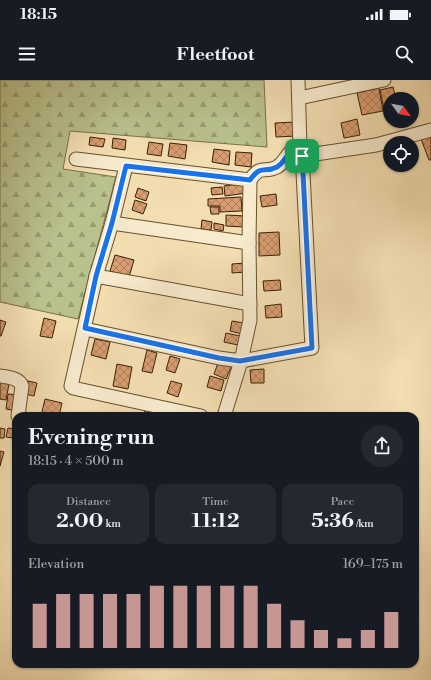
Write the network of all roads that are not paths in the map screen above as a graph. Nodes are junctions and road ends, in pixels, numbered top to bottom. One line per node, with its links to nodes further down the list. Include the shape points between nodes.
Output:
1 (298, 80): 3 (street)
2 (384, 80): 3 (street)
3 (298, 98): 5 (street)
4 (431, 130): 5 (street, via 376,145)
5 (301, 151): 8 (street, via 292,149 275,168 255,172); 14 (street, via 312,348)
6 (76, 159): 7 (street)
7 (126, 166): 8 (street); 9 (street)
8 (250, 180): 10 (street)
9 (112, 223): 10 (street); 11 (street)
10 (249, 243): 12 (street)
11 (96, 276): 12 (street); 13 (street)
12 (250, 304): 14 (street, via 250,320)
13 (85, 328): 14 (street); 17 (street, via 71,386)
14 (240, 361): 18 (street)
15 (0, 376): 16 (street, via 21,382)
16 (19, 412)
17 (164, 412)
18 (225, 412)

